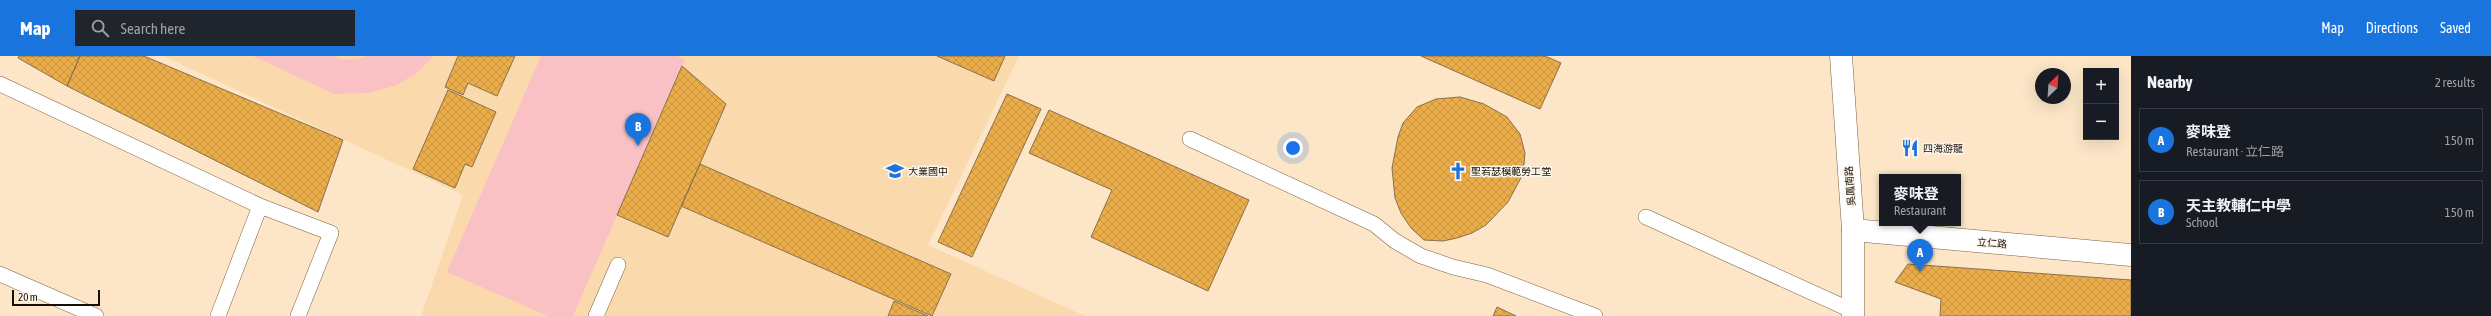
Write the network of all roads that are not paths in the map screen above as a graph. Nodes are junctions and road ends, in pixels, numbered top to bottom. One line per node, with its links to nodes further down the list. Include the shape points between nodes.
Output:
1 (1840, 56): 6 (street, 吳鳳南路)
2 (0, 84): 4 (lane)
3 (1190, 139): 15 (lane, via 1374,224 1395,241 1421,256 1453,267 1487,274)
4 (260, 206): 12 (lane); 13 (lane, via 331,233)
5 (1646, 217): 10 (lane)
6 (1853, 230): 7 (street, 立仁路); 10 (street, 吳鳳南路)
7 (2131, 255)
8 (618, 265): 14 (lane)
9 (0, 274): 11 (lane)
10 (1853, 313)
11 (96, 316)
12 (218, 316)
13 (298, 316)
14 (596, 316)
15 (1595, 316)

